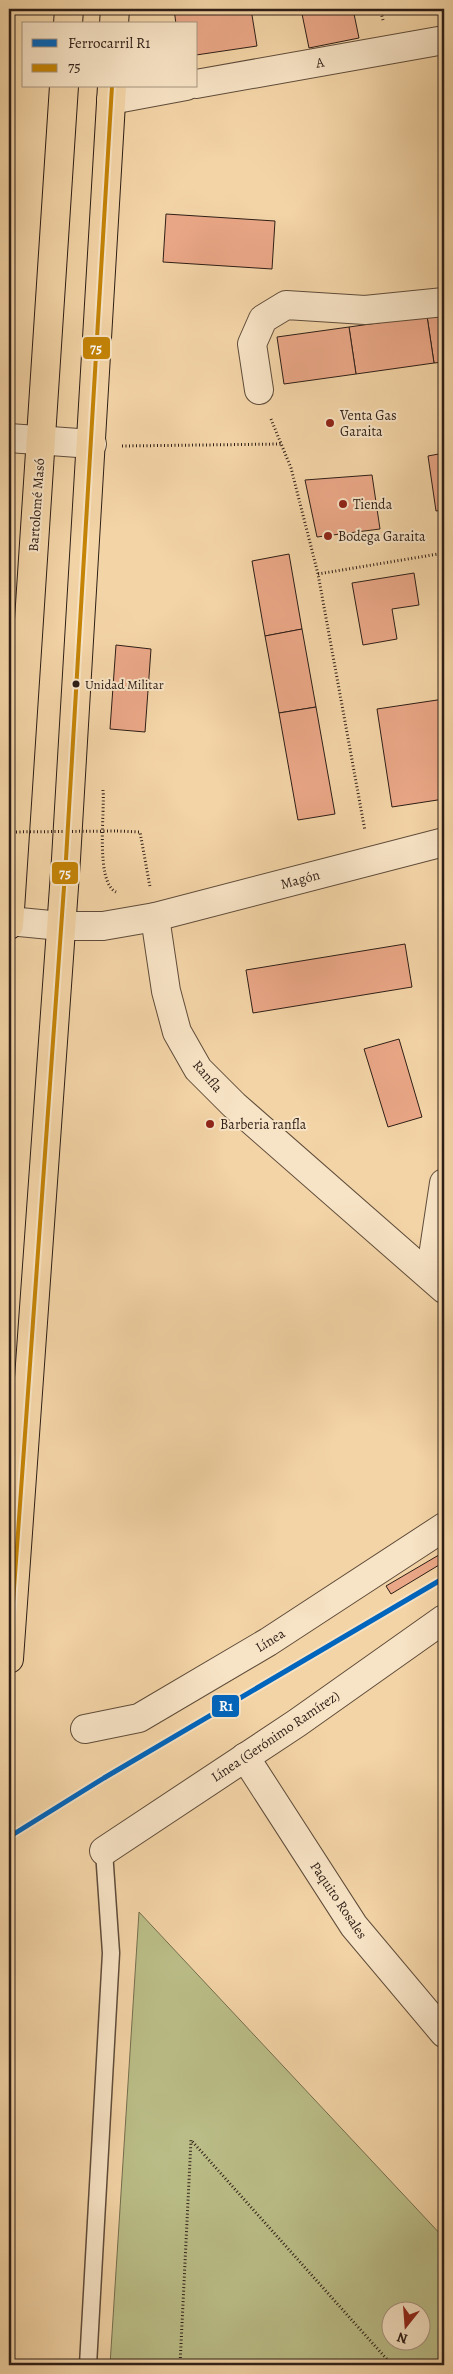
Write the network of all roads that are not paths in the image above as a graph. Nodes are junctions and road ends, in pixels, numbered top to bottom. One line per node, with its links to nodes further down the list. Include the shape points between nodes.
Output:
1 (69, 9): 2 (main road)
2 (68, 22)
3 (444, 40): 4 (street, A)
4 (198, 84)
5 (64, 88): 11 (main road, Bartolomé Masó)
6 (165, 88): 7 (street)
7 (112, 93): 12 (main road)
8 (444, 302): 9 (street, via 365,310 286,305 263,318 252,344)
9 (259, 390)
10 (9, 438): 11 (street)
11 (40, 441): 12 (street); 15 (main road, Bartolomé Masó)
12 (92, 444): 16 (main road)
13 (444, 842): 14 (street, Magón)
14 (155, 917): 16 (street, via 103,926); 18 (street, Ranfla, via 166,991 177,1032 198,1069)
15 (9, 922): 16 (street)
16 (61, 926): 21 (main road)
17 (444, 1183): 18 (street)
18 (437, 1282)
19 (444, 1527): 22 (street, Línea, via 268,1642 140,1718)
20 (444, 1619): 23 (street, Línea (Gerónimo Ramírez))
21 (9, 1659)
22 (85, 1729)
23 (245, 1757): 24 (street, Línea (Gerónimo Ramírez)); 25 (street, Paquito Rosales, via 354,1926)
24 (104, 1851): 26 (lane, via 111,1953)
25 (444, 2033)
26 (88, 2365)

